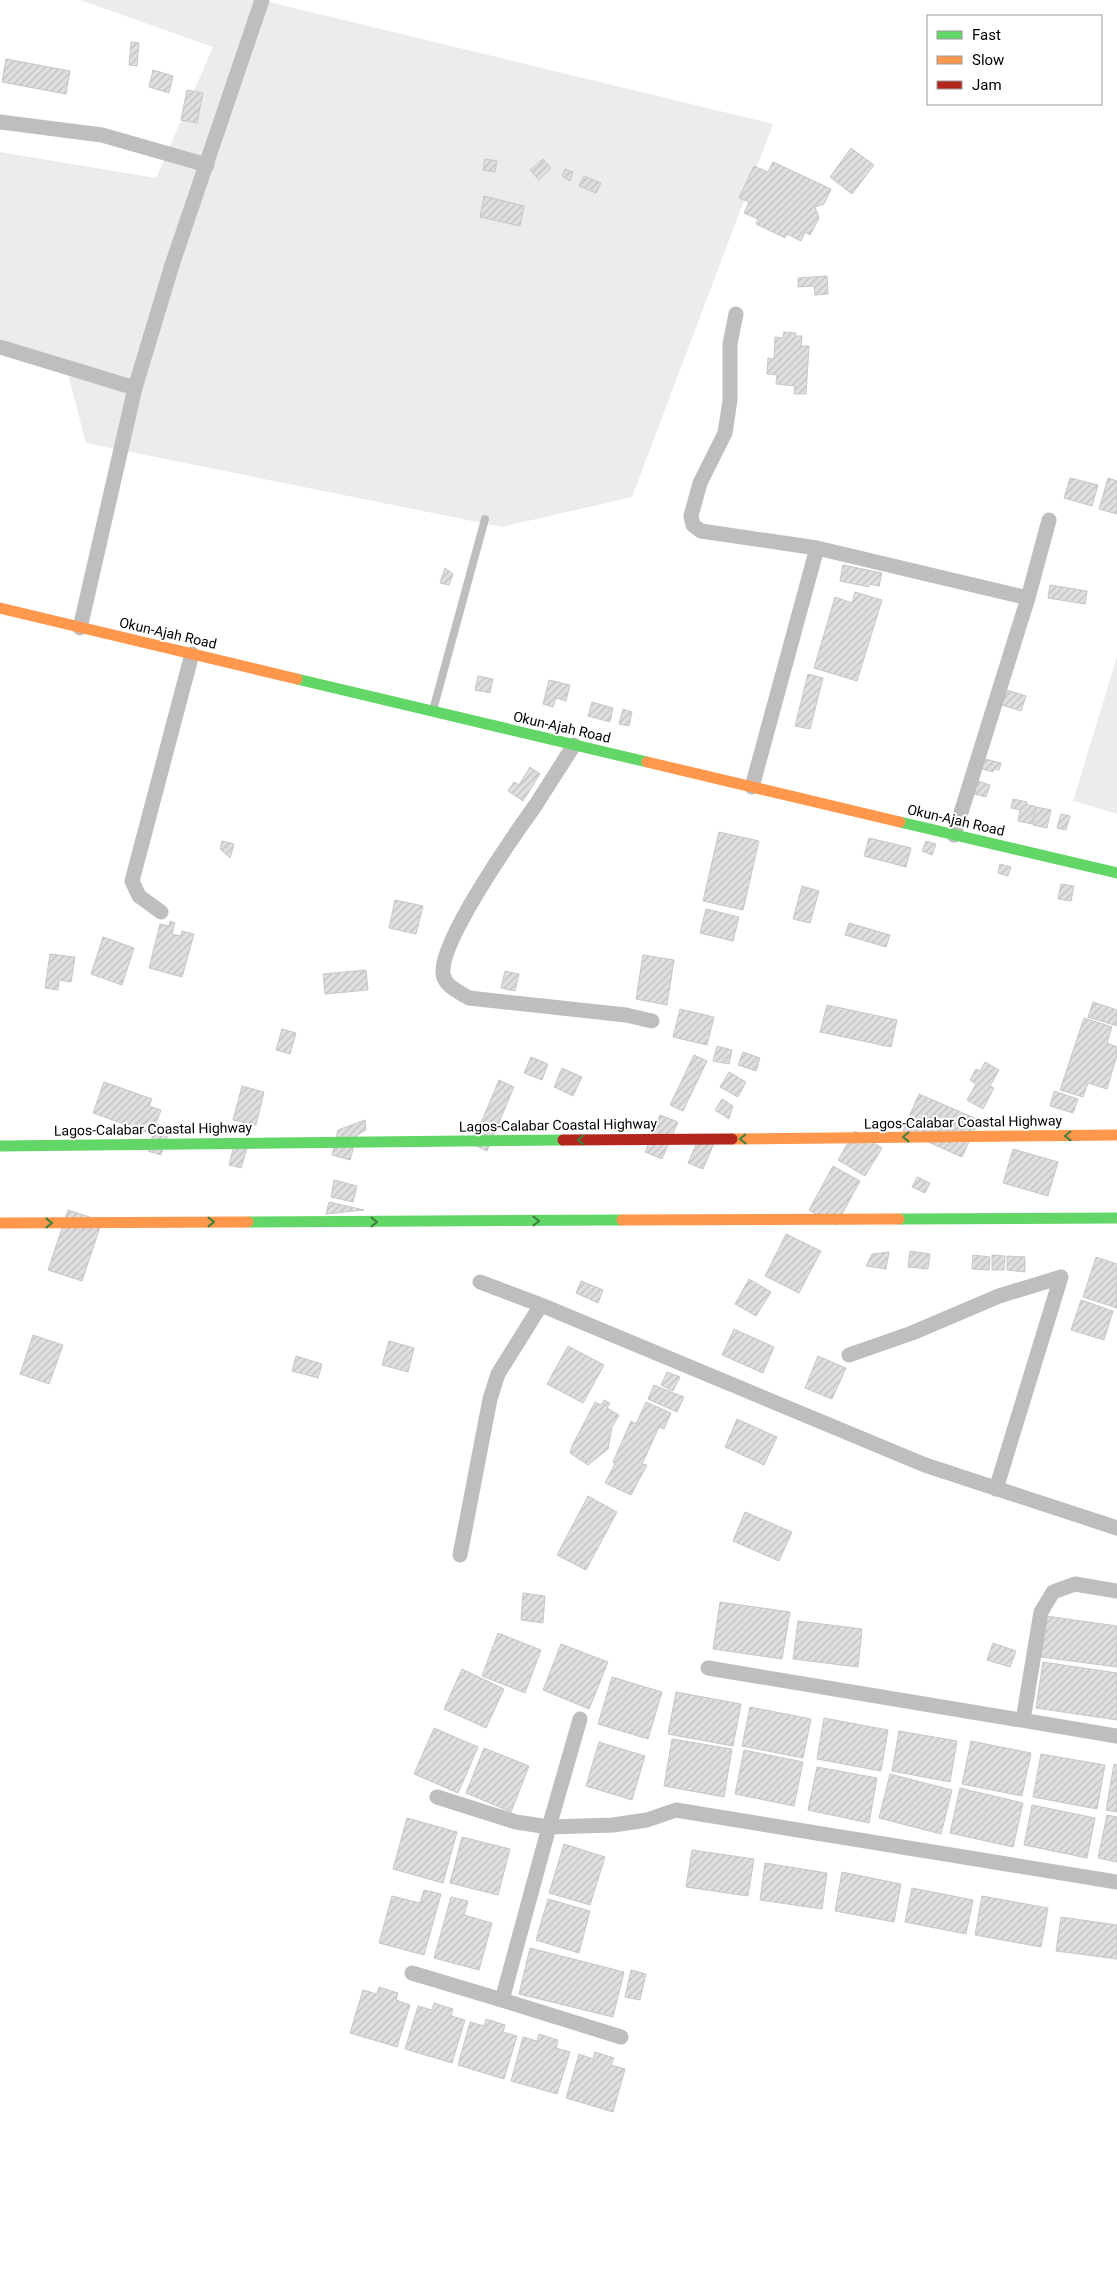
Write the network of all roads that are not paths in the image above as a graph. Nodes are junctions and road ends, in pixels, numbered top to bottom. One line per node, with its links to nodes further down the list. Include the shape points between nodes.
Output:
1 (262, 0): 3 (street)
2 (0, 122): 3 (street, via 102,135)
3 (207, 165): 6 (street, via 172,265)
4 (736, 314): 9 (street, via 730,344 730,400 724,433 700,483 691,516 692,525 701,531)
5 (0, 347): 6 (street)
6 (135, 388): 12 (street)
7 (485, 519): 14 (lane)
8 (1049, 520): 10 (street)
9 (817, 548): 10 (street); 16 (street)
10 (1028, 598): 17 (street)
11 (0, 608): 12 (main road, Okun-Ajah Road)
12 (80, 628): 13 (main road, Okun-Ajah Road)
13 (192, 654): 14 (main road, Okun-Ajah Road); 19 (street, via 132,881 139,896)
14 (433, 712): 15 (main road, Okun-Ajah Road)
15 (574, 745): 16 (main road, Okun-Ajah Road); 20 (street, via 478,891 454,937 443,973 449,986 469,998 626,1015)
16 (752, 787): 17 (main road, Okun-Ajah Road)
17 (954, 835): 18 (main road, Okun-Ajah Road)
18 (1117, 873)
19 (161, 912)
20 (652, 1021)
21 (1117, 1135): 22 (main road, Lagos-Calabar Coastal Highway, one-way to 22)
22 (0, 1146)
23 (1117, 1218): 24 (main road, one-way to 23)
24 (0, 1224)
25 (480, 1282): 26 (street)
26 (541, 1305): 28 (street, via 880,1446); 30 (street, via 498,1374 490,1399)
27 (848, 1355): 28 (street, via 912,1333 999,1296 1062,1277)
28 (996, 1489): 29 (street)
29 (1117, 1528)
30 (460, 1555)
31 (1117, 1591): 34 (street, via 1075,1584 1053,1592 1041,1612)
32 (708, 1668): 34 (street)
33 (580, 1718): 37 (street)
34 (1023, 1720): 35 (street)
35 (1117, 1736)
36 (437, 1797): 37 (street, via 516,1822)
37 (549, 1827): 38 (street, via 613,1825 646,1820 676,1810); 40 (street)
38 (1117, 1882)
39 (412, 1973): 40 (street)
40 (502, 2000): 41 (street)
41 (621, 2037)

